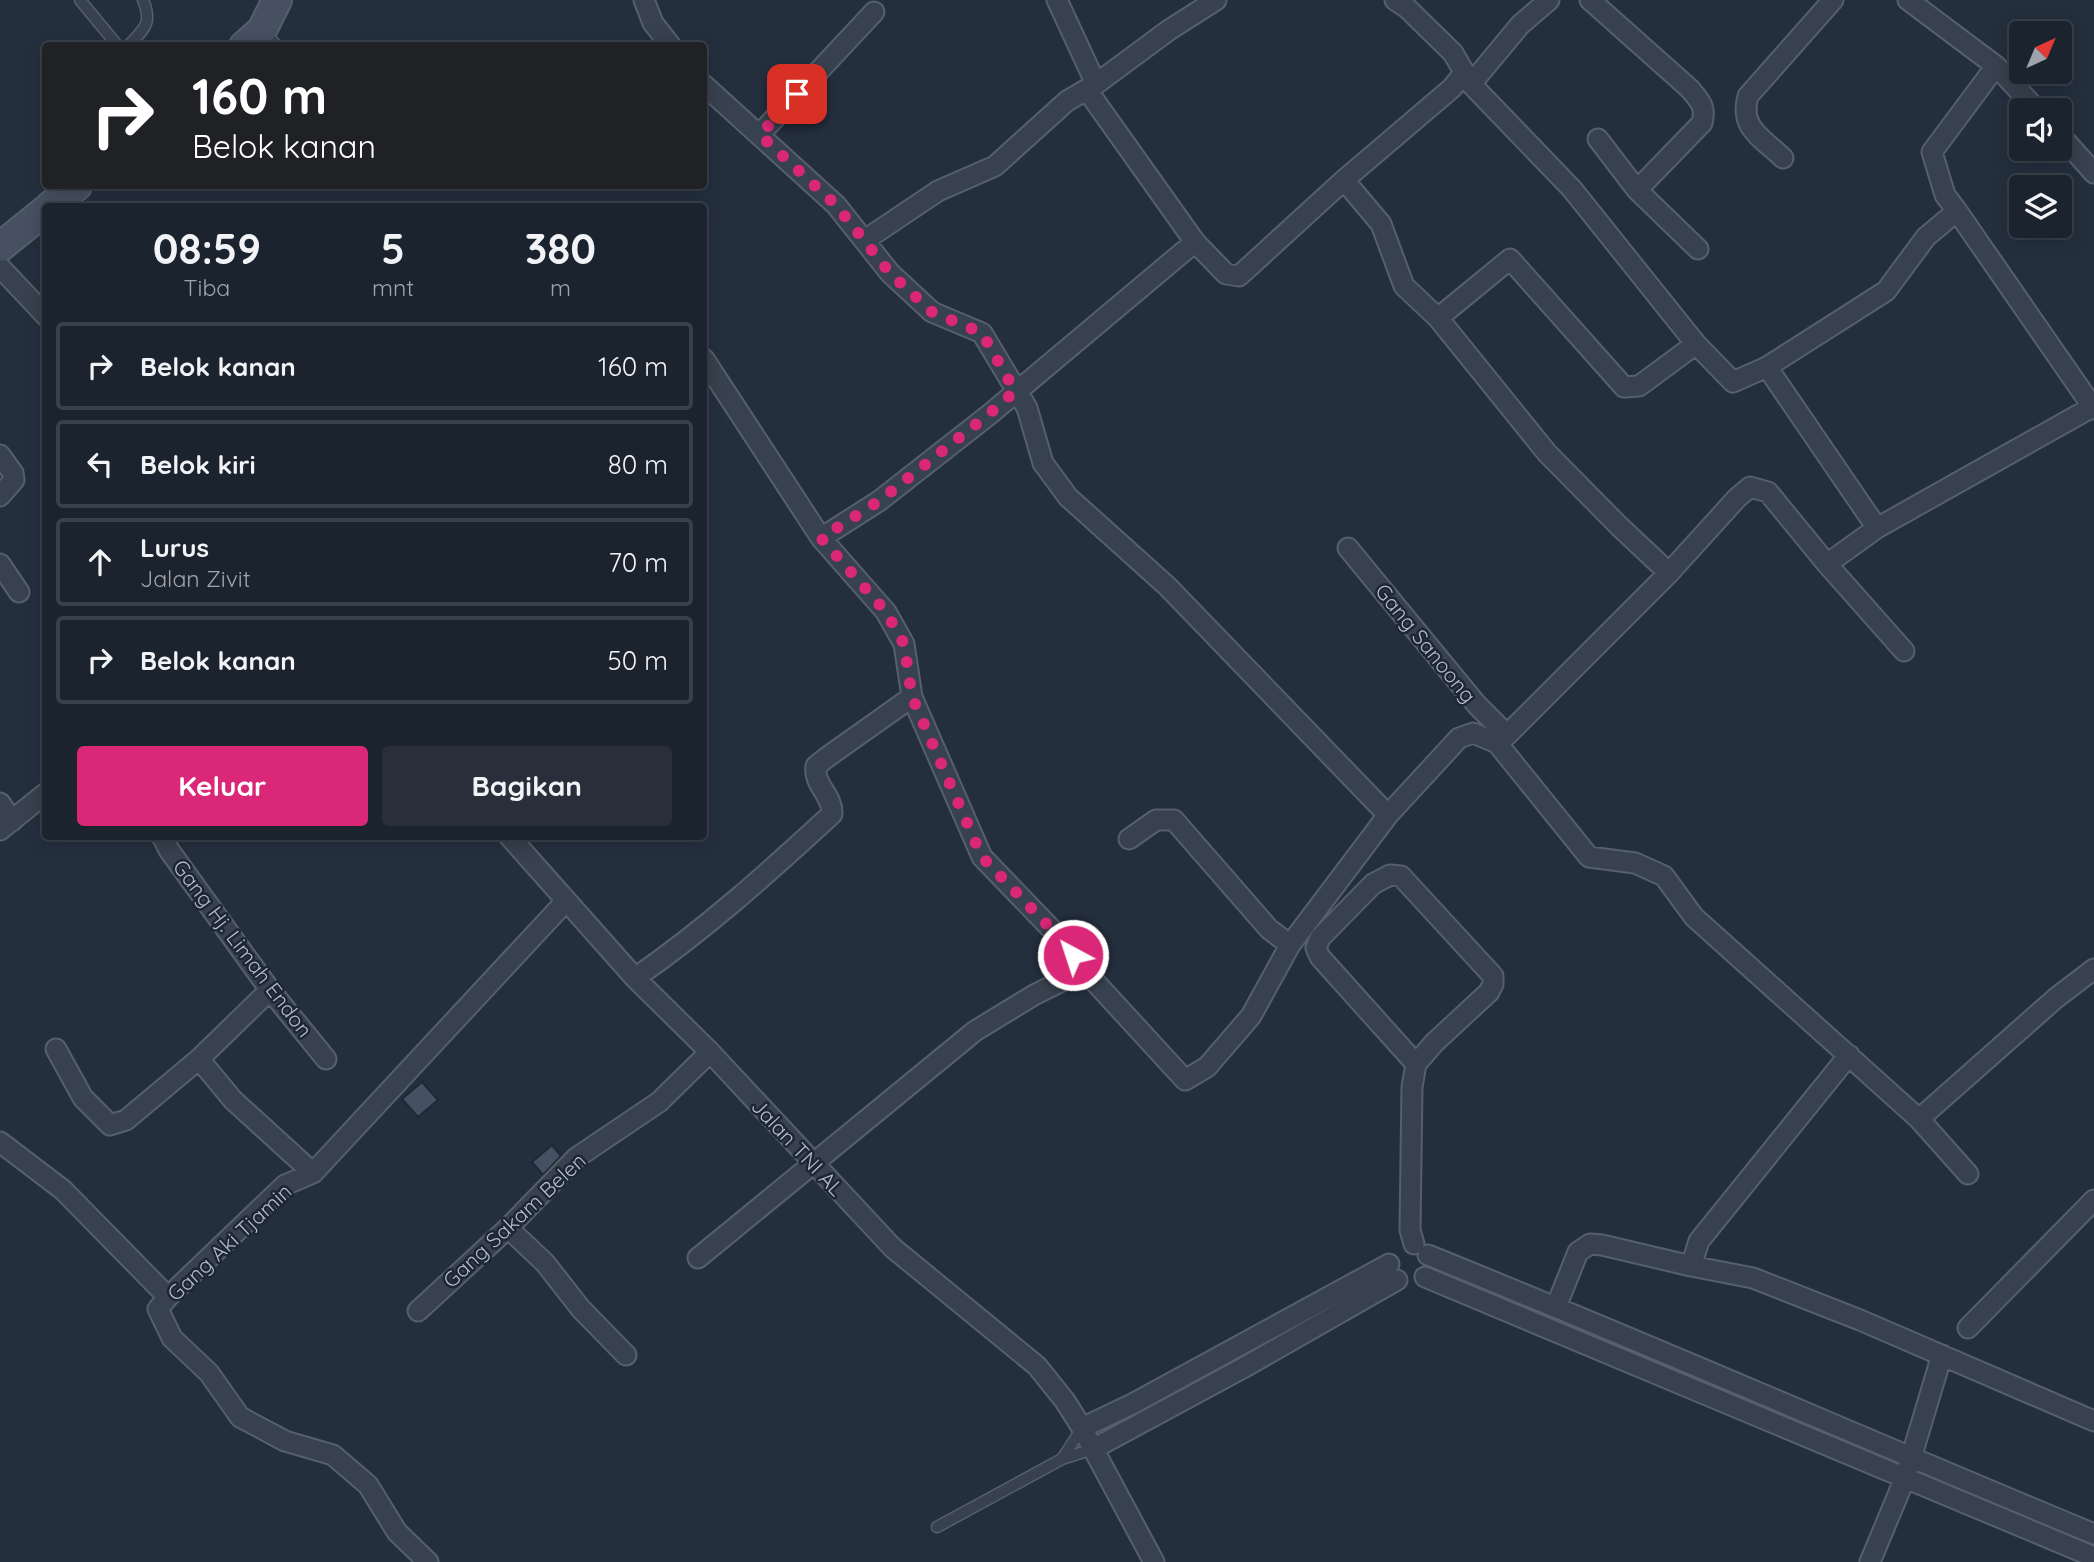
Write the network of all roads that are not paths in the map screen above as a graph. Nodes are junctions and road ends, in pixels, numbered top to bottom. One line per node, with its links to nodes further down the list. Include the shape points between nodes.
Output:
1 (80, 0): 14 (lane)
2 (143, 0): 15 (lane, via 149,13 146,28)
3 (277, 0): 13 (main road)
4 (643, 0): 16 (street)
5 (1057, 0): 19 (street)
6 (1216, 0): 19 (street)
7 (1395, 0): 18 (street, via 1453,53)
8 (1549, 0): 18 (street)
9 (1590, 0): 29 (street, via 1690,89 1705,112 1702,123)
10 (1833, 0): 25 (street, via 1748,96 1747,123)
11 (1915, 2): 17 (street)
12 (874, 12): 22 (street)
13 (261, 40)
14 (114, 42)
15 (132, 42)
16 (668, 42)
17 (1996, 66): 21 (street); 31 (street, via 1932,152 1945,195)
18 (1467, 78): 27 (street); 40 (street, via 1572,189)
19 (1092, 87): 33 (street, via 1067,101 995,166 938,191); 34 (street)
20 (707, 88): 22 (street)
21 (2026, 98)
22 (760, 135): 33 (street, via 836,205)
23 (1598, 139): 29 (street)
24 (2072, 148): 26 (street)
25 (1783, 158)
26 (2094, 173)
27 (1344, 180): 34 (street, via 1239,276 1226,274); 39 (street, via 1381,224 1404,286)
28 (73, 189): 30 (main road)
29 (1636, 190): 36 (street)
30 (54, 203)
31 (1957, 211): 42 (street, via 1926,237 1886,291); 44 (street)
32 (42, 213): 35 (main road)
33 (865, 240): 43 (street, via 890,273 932,312 982,333)
34 (1195, 242): 43 (street)
35 (0, 247)
36 (1698, 249)
37 (0, 267): 38 (street)
38 (42, 312)
39 (1438, 318): 40 (street, via 1510,259 1624,387 1639,386); 52 (street, via 1547,453)
40 (1696, 344): 42 (street, via 1733,382)
41 (707, 364): 48 (street)
42 (1767, 367): 47 (street)
43 (1015, 391): 48 (street, via 879,501); 59 (street, via 1027,408 1043,463 1068,497 1167,586)
44 (2094, 407): 47 (street)
45 (0, 455): 46 (street, via 15,480)
46 (0, 496)
47 (1877, 527): 51 (street)
48 (821, 538): 55 (street, via 886,612 904,644)
49 (1348, 548): 56 (street, Gang Sanoong)
50 (0, 564): 53 (street)
51 (1827, 564): 52 (street, via 1768,492 1750,487); 54 (street)
52 (1669, 573): 56 (street)
53 (19, 592)
54 (1904, 651)
55 (912, 697): 67 (street, via 982,857 1062,940); 68 (street, via 816,766 832,814 729,908)
56 (1502, 739): 59 (street, via 1473,733 1459,738); 72 (street, Gang Sanoong, via 1588,857 1635,863 1664,876 1694,917)
57 (42, 796): 60 (street)
58 (0, 803): 60 (street)
59 (1388, 814): 65 (street)
60 (6, 826)
61 (1129, 839): 65 (street, via 1156,820 1174,820 1269,929)
62 (164, 840): 69 (street, Gang Hj. Limah Endon)
63 (513, 840): 64 (street, Jalan TNI AL)
64 (566, 901): 68 (street, Jalan TNI AL); 79 (street, Gang Aki Tjamin)
65 (1290, 945): 67 (street, via 1251,1016 1207,1067 1185,1080)
66 (2094, 969): 76 (street)
67 (1084, 970): 78 (street, via 975,1031)
68 (635, 978): 71 (street, Jalan TNI AL)
69 (270, 990): 73 (street); 74 (street, Gang Hj. Limah Endon)
70 (56, 1049): 73 (street, via 83,1098 110,1125 126,1120)
71 (710, 1052): 78 (street, Jalan TNI AL); 82 (street, Gang Sakam Belen, via 659,1102 576,1158)
72 (1849, 1055): 76 (street, Gang Sanoong); 85 (street, via 1699,1241)
73 (199, 1059): 79 (street, via 233,1100)
74 (326, 1059)
75 (1416, 1063): 75 (street, via 1489,992 1493,976 1401,876 1390,875 1373,884 1320,938 1316,948); 83 (street, via 1412,1087)
76 (1919, 1119): 80 (street, Gang Sanoong)
77 (0, 1142): 88 (street, via 63,1190)
78 (813, 1163): 84 (street); 97 (street, Jalan TNI AL, via 893,1248 1037,1366)
79 (313, 1174): 88 (street, Gang Aki Tjamin, via 285,1185)
80 (1968, 1174)
81 (2094, 1200): 91 (street)
82 (508, 1228): 90 (street, Gang Sakam Belen); 93 (street)
83 (1414, 1243): 86 (street, via 1391,1255); 87 (street, via 1430,1264); 89 (street)
84 (698, 1258)
85 (1691, 1266): 89 (street, via 1590,1244 1578,1252); 94 (street, via 1753,1278)
86 (1393, 1272): 87 (street, via 1405,1284); 92 (street); 95 (street)
87 (1425, 1278): 101 (street)
88 (168, 1297): 106 (street, Gang Aki Tjamin, via 158,1309 172,1338 209,1373 240,1417 285,1441 333,1455 368,1485 397,1532)
89 (1556, 1307): 99 (street)
90 (418, 1311)
91 (1968, 1328)
92 (1233, 1348): 95 (street); 97 (street)
93 (626, 1355)
94 (1942, 1355): 96 (street); 99 (street)
95 (1243, 1368): 98 (street)
96 (2094, 1421)
97 (1082, 1428): 98 (street, Jalan TNI AL); 100 (lane)
98 (1093, 1449): 100 (lane); 107 (street, Jalan TNI AL)
99 (1911, 1458): 101 (street); 103 (street)
100 (1062, 1459): 102 (lane)
101 (1905, 1478): 104 (street); 108 (street)
102 (937, 1527)
103 (2085, 1530): 104 (street)
104 (2069, 1546): 105 (street)
105 (2094, 1557)
106 (428, 1562)
107 (1153, 1562)
108 (1870, 1562)

